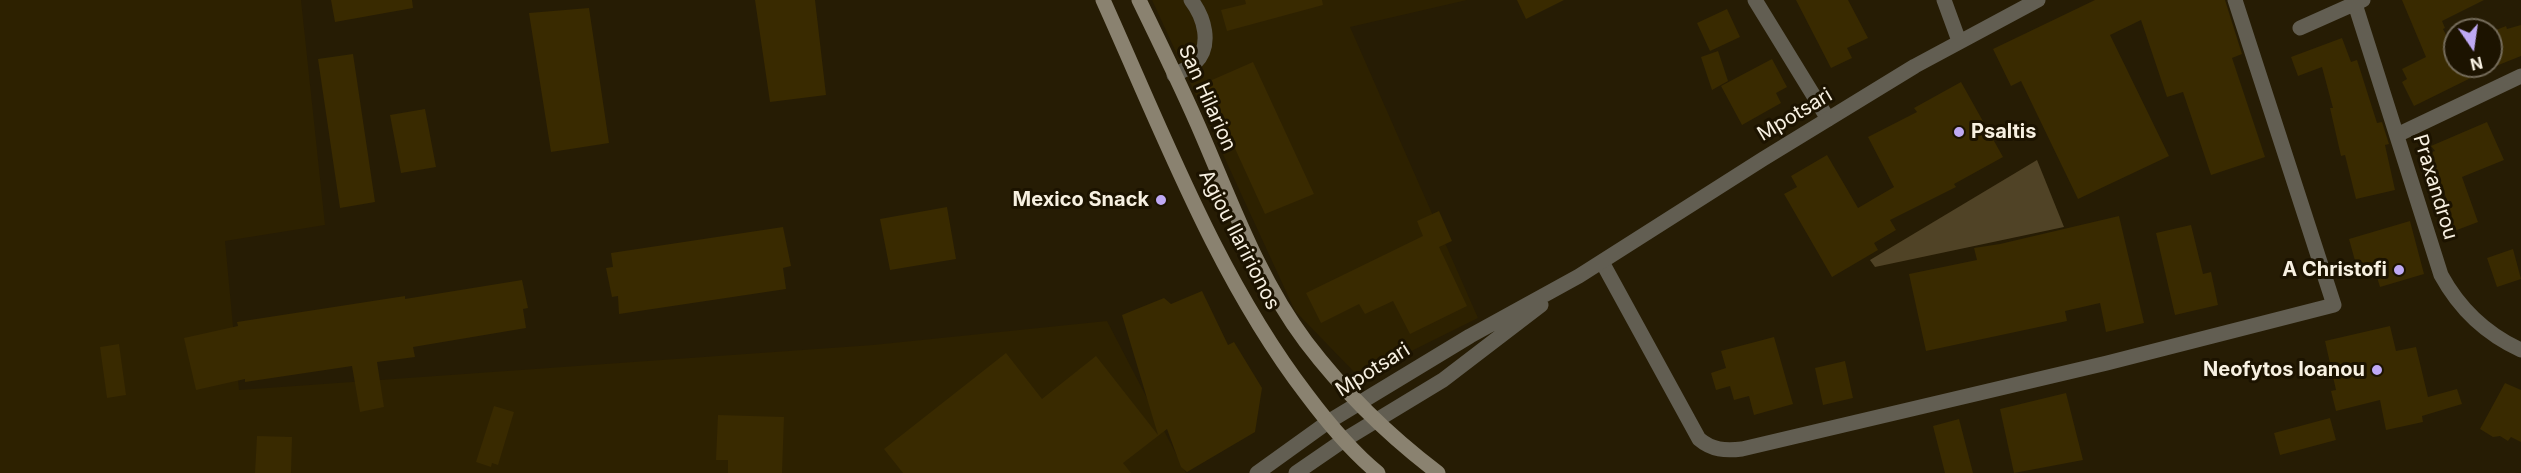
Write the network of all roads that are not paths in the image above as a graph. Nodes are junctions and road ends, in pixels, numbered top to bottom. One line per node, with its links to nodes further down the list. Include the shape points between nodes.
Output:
1 (1102, 0): 21 (main road, Agiou Ilaririonos, via 1232,279 1281,361)
2 (1139, 0): 11 (main road, San Hilarion)
3 (1191, 0): 11 (street, via 1202,16 1205,37 1196,62)
4 (1755, 0): 13 (street)
5 (1944, 0): 10 (street)
6 (2038, 0): 10 (street, Mpotsari)
7 (2235, 0): 16 (street, via 2334,304 2107,363 1727,450 1712,448 1699,439)
8 (2359, 2): 9 (street); 14 (street, Praxandrou)
9 (2300, 28)
10 (1959, 41): 13 (street, Mpotsari)
11 (1174, 75): 15 (main road, San Hilarion)
12 (2521, 76): 14 (street)
13 (1828, 119): 16 (street, Mpotsari)
14 (2397, 135): 18 (street, Praxandrou, via 2446,285 2472,317)
15 (1235, 213): 19 (main road, Agiou Ilaririonos, via 1260,266 1305,341)
16 (1602, 262): 17 (street, Mpotsari)
17 (1579, 276): 19 (street, Mpotsari); 20 (street, Mpotsari, via 1443,380)
18 (2519, 345)
19 (1358, 404): 20 (main road, Agiou Ilaririonos); 21 (street, Mpotsari)
20 (1376, 421): 22 (street, Mpotsari); 26 (main road, Agiou Ilaririonos)
21 (1328, 422): 22 (main road, Agiou Ilaririonos); 23 (street, Mpotsari)
22 (1344, 440): 24 (street, Mpotsari); 25 (main road, Agiou Ilaririonos)
23 (1257, 473)
24 (1296, 473)
25 (1378, 473)
26 (1438, 473)

